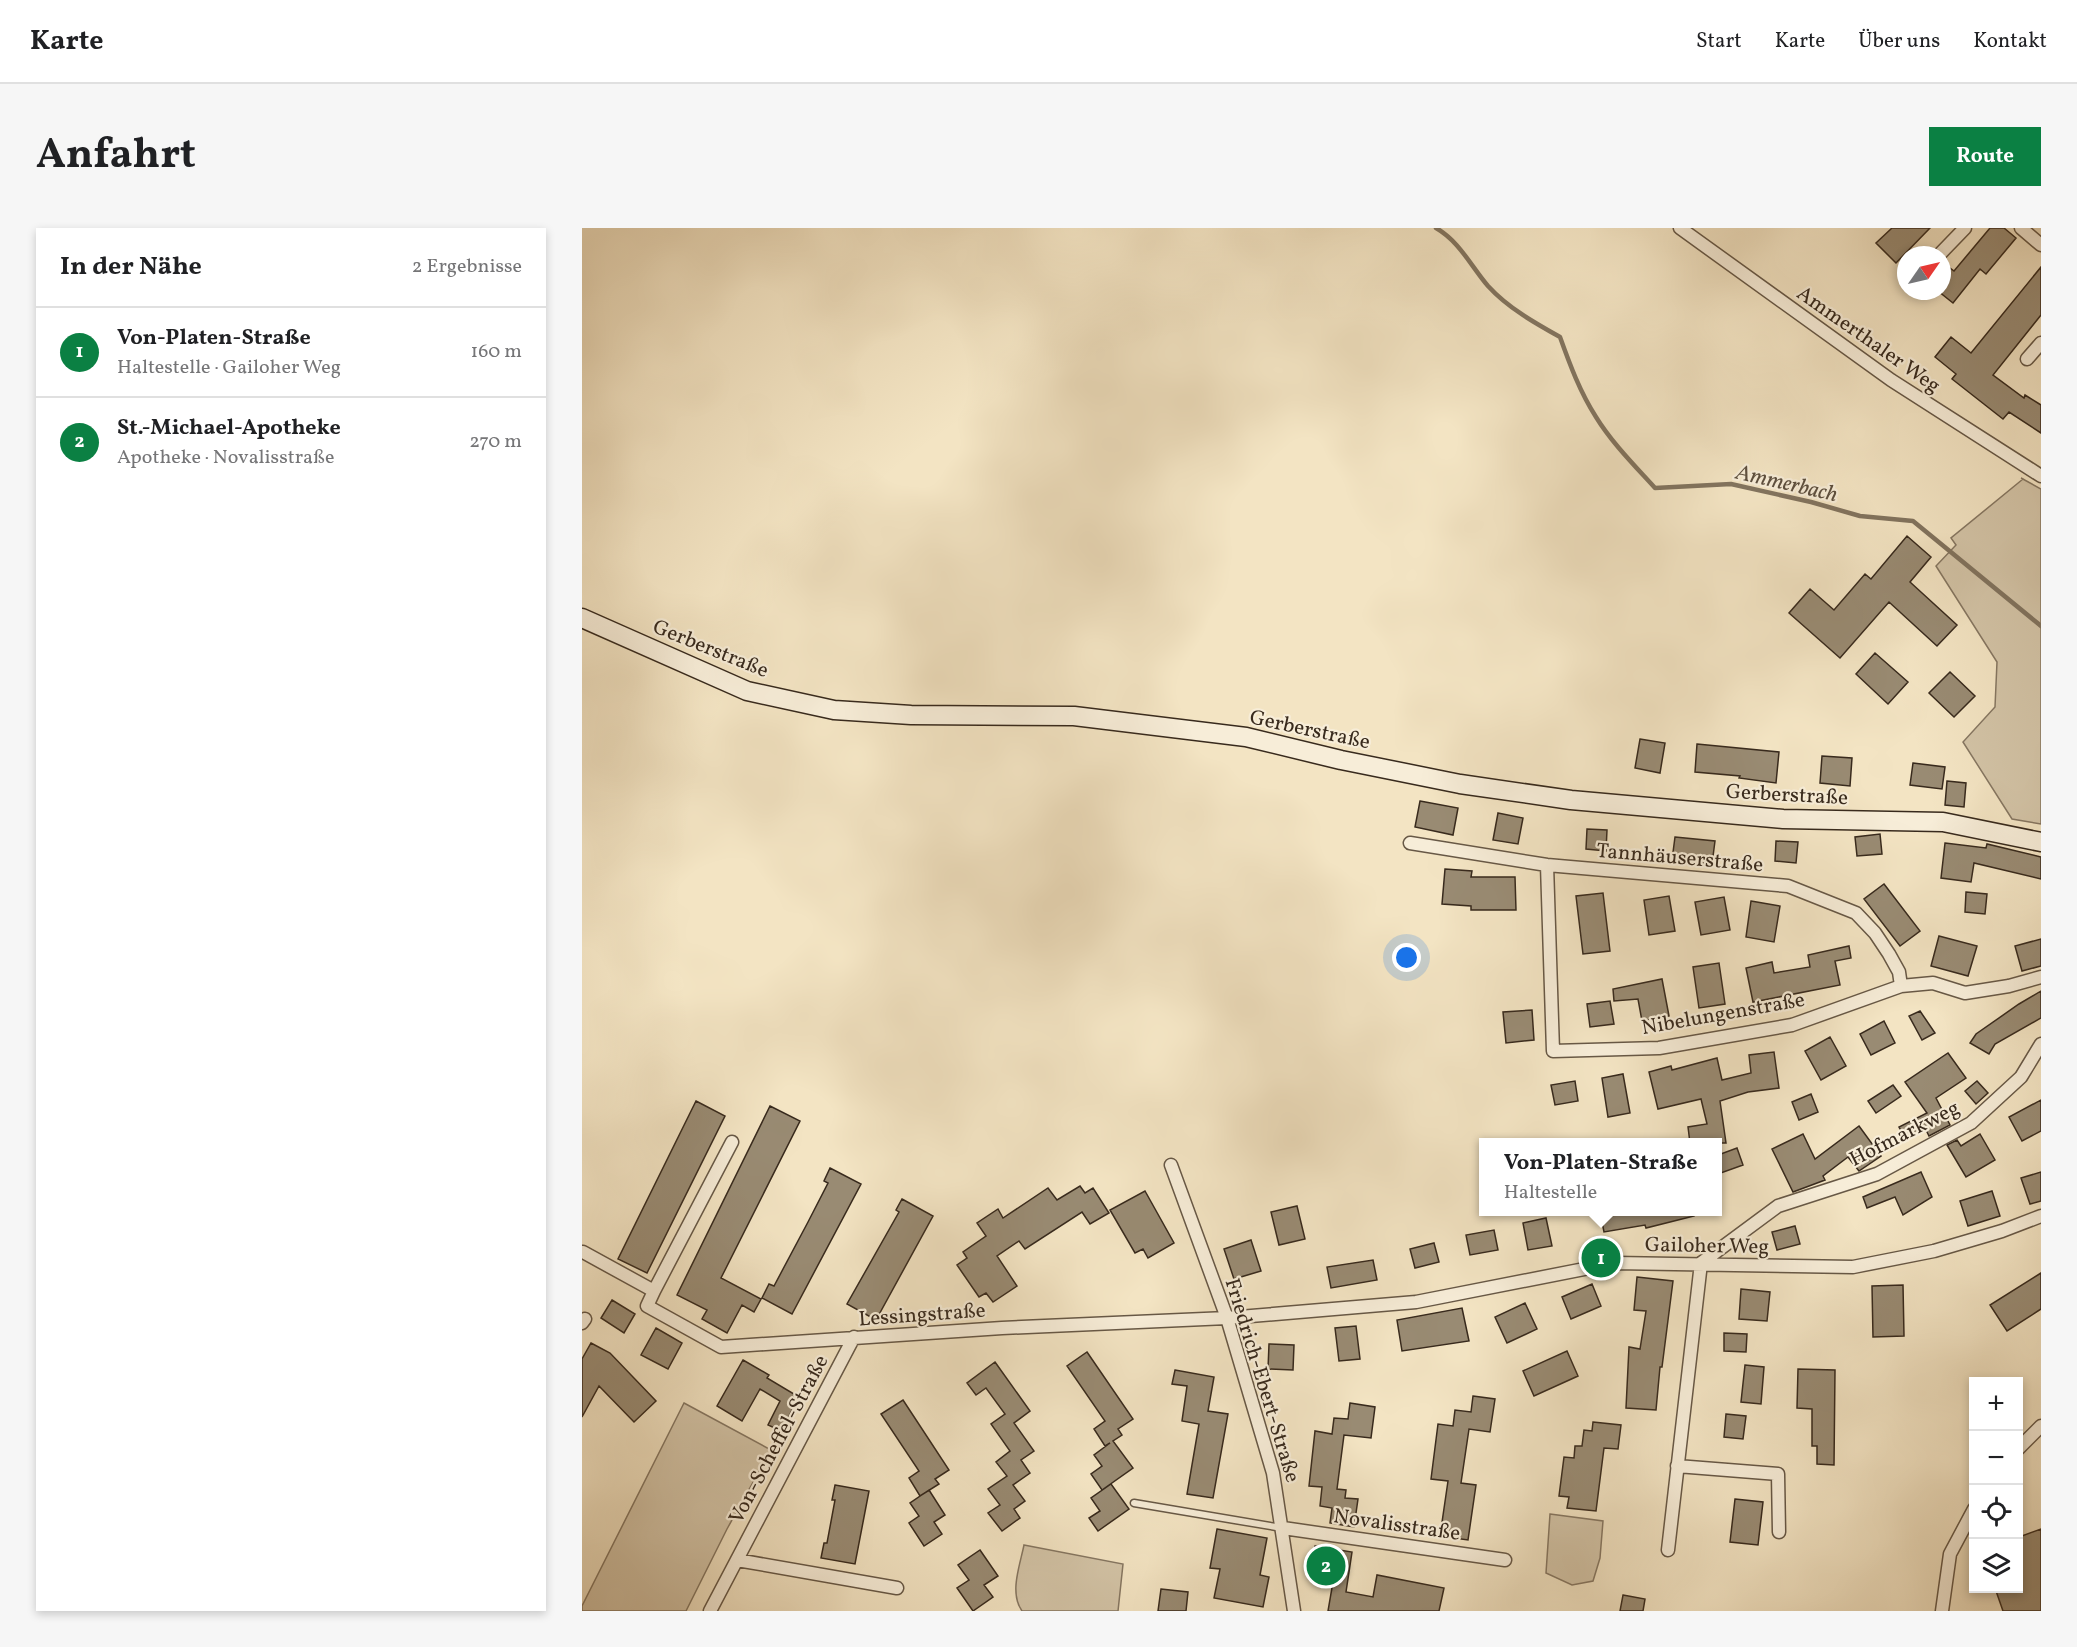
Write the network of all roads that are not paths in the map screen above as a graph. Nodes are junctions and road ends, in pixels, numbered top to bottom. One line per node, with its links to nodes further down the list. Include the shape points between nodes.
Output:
1 (1680, 228): 8 (street, Ammerthaler Weg, via 1891,380)
2 (1965, 228): 5 (street)
3 (2021, 228): 4 (street)
4 (2041, 245)
5 (1948, 246)
6 (2041, 343): 7 (street)
7 (2027, 359)
8 (2041, 476)
9 (582, 618): 10 (street, Gerberstraße, via 747,691 834,710 911,715 1074,716 1246,737 1460,784 1571,800 1783,819 1943,822)
10 (2041, 842)
11 (1410, 843): 12 (street, Tannhäuserstraße)
12 (1547, 865): 14 (street, Tannhäuserstraße, via 1788,886 1856,913 1889,954 1899,972); 14 (street, Nibelungenstraße, via 1553,1051 1659,1048 1792,1025)
13 (2041, 977): 14 (street, Nibelungenstraße, via 1965,993 1933,982)
14 (1901, 986)
15 (2041, 1044): 20 (street, Hofmarkweg, via 2021,1077 1971,1123 1877,1174 1778,1206)
16 (732, 1142): 21 (street)
17 (1171, 1165): 22 (street, Friedrich-Ebert-Straße)
18 (2041, 1216): 20 (street, Gailoher Weg, via 1934,1251 1853,1267)
19 (583, 1252): 21 (street)
20 (1701, 1263): 22 (street, Gailoher Weg, via 1615,1263 1416,1302); 26 (street)
21 (654, 1291): 23 (street, Lessingstraße, via 647,1306 721,1347)
22 (1227, 1318): 23 (street, Lessingstraße); 29 (street, Friedrich-Ebert-Straße, via 1273,1473)
23 (854, 1337): 32 (street, Von-Scheffel-Straße)
24 (2041, 1426): 25 (street)
25 (2023, 1445)
26 (1677, 1466): 30 (street, via 1778,1473); 31 (street)
27 (1134, 1503): 29 (lane)
28 (1969, 1518): 37 (street, via 1950,1554)
29 (1283, 1528): 33 (street, Novalisstraße); 36 (street, Friedrich-Ebert-Straße)
30 (1779, 1532)
31 (1668, 1550)
32 (737, 1560): 34 (street); 35 (street, Von-Scheffel-Straße)
33 (1505, 1560)
34 (897, 1588)
35 (710, 1611)
36 (1294, 1611)
37 (1942, 1611)

